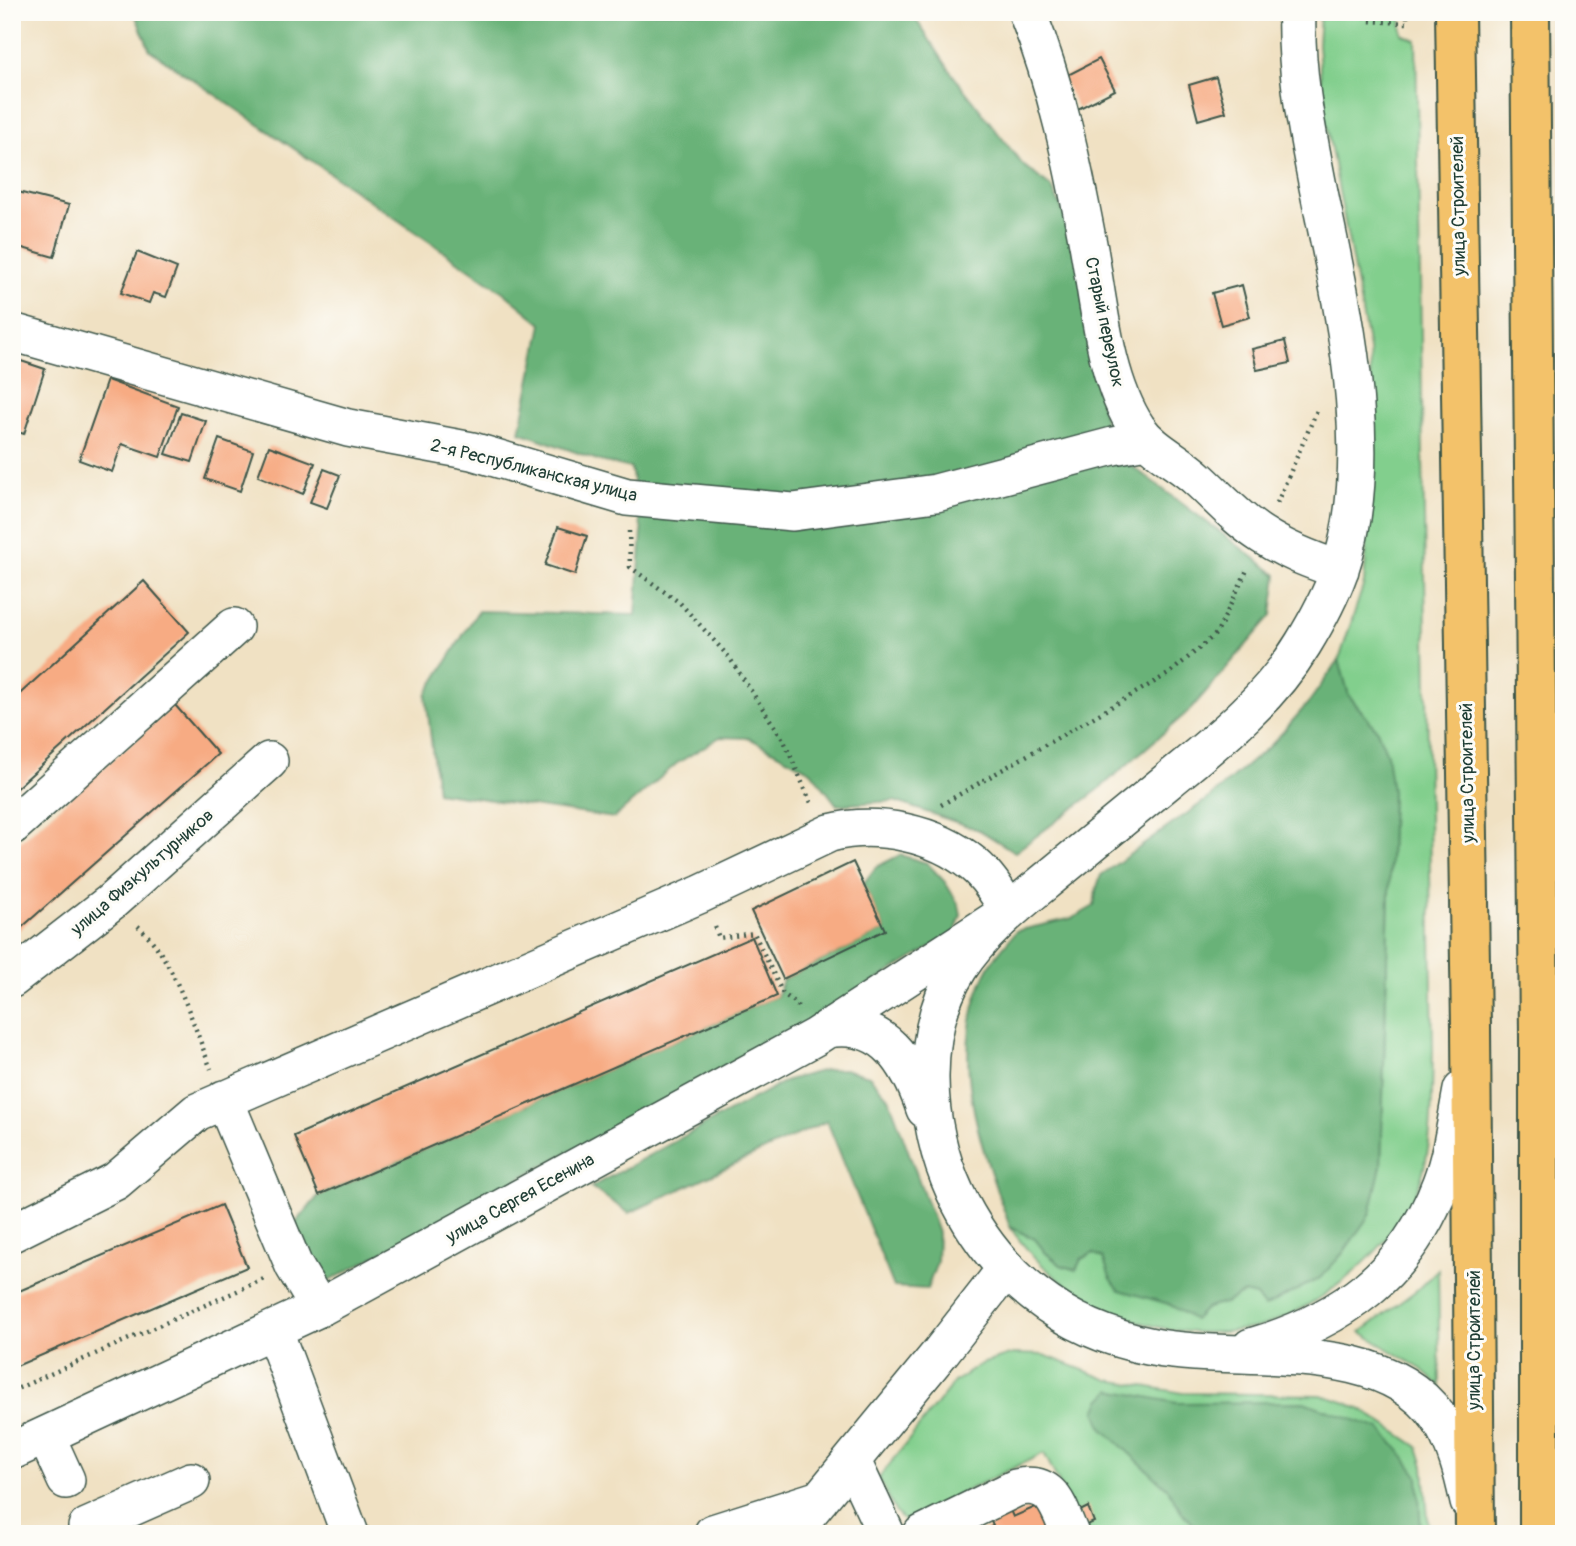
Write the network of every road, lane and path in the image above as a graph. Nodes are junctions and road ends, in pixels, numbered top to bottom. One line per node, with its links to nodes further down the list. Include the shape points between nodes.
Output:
1 (1027, 12): 9 (street, Старый переулок, via 1066,138 1117,386)
2 (1297, 12): 12 (street, via 1302,104 1345,322 1354,392 1353,503)
3 (1356, 12): 4 (path, via 1366,13 1367,21 1407,23)
4 (1407, 12)
5 (1455, 12): 23 (main road, улица Строителей)
6 (1530, 12): 48 (main road)
7 (12, 332): 10 (street, 2-я Республиканская улица, via 348,428 472,451)
8 (1321, 401): 11 (path)
9 (1146, 440): 10 (street, 2-я Республиканская улица, via 936,493 793,512); 11 (street, Старый переулок)
10 (627, 497): 15 (path, via 630,567 680,603 729,657 784,741)
11 (1263, 536): 12 (street, Старый переулок); 17 (path, via 1217,633 1170,673)
12 (1340, 570): 20 (street, via 1300,649 1262,698 1220,738)
13 (234, 627): 16 (street)
14 (269, 761): 19 (street, улица Физкультурников)
15 (811, 804)
16 (12, 826)
17 (895, 832): 18 (street, via 853,828 830,832); 20 (street, via 940,843 975,865)
18 (701, 894): 22 (path, via 719,938 754,933 783,994); 25 (street)
19 (111, 902): 21 (street, улица Физкультурников); 25 (path, via 149,935 167,962)
20 (1009, 911): 24 (street, улица Сергея Есенина); 26 (street, via 969,954 944,997 931,1055)
21 (12, 979)
22 (796, 1003)
23 (1471, 1027): 32 (street, via 1441,1181 1428,1213 1398,1261 1333,1315); 47 (main road, улица Строителей)
24 (828, 1029): 26 (street, via 866,1032 890,1045 916,1080); 30 (street, улица Сергея Есенина)
25 (224, 1100): 27 (street, via 197,1112 116,1181); 28 (street)
26 (938, 1146): 29 (street, via 967,1217)
27 (12, 1233)
28 (293, 1266): 30 (street); 33 (path)
29 (1005, 1270): 32 (street, via 1053,1308 1115,1337 1151,1347); 36 (street)
30 (319, 1308): 31 (street, улица Сергея Есенина)
31 (274, 1331): 34 (street, улица Сергея Есенина); 41 (street)
32 (1226, 1354): 47 (street, via 1328,1359 1392,1379 1419,1397 1438,1417 1452,1445)
33 (12, 1391)
34 (46, 1436): 35 (street, улица Сергея Есенина); 37 (street)
35 (12, 1451)
36 (852, 1461): 39 (street); 44 (street)
37 (66, 1480)
38 (191, 1481): 40 (street)
39 (820, 1500): 42 (street); 43 (street)
40 (87, 1527)
41 (350, 1534)
42 (713, 1534)
43 (791, 1534)
44 (886, 1534)
45 (922, 1534): 46 (street, via 1027,1486 1049,1493)
46 (1070, 1534)
47 (1475, 1534)
48 (1539, 1534)

